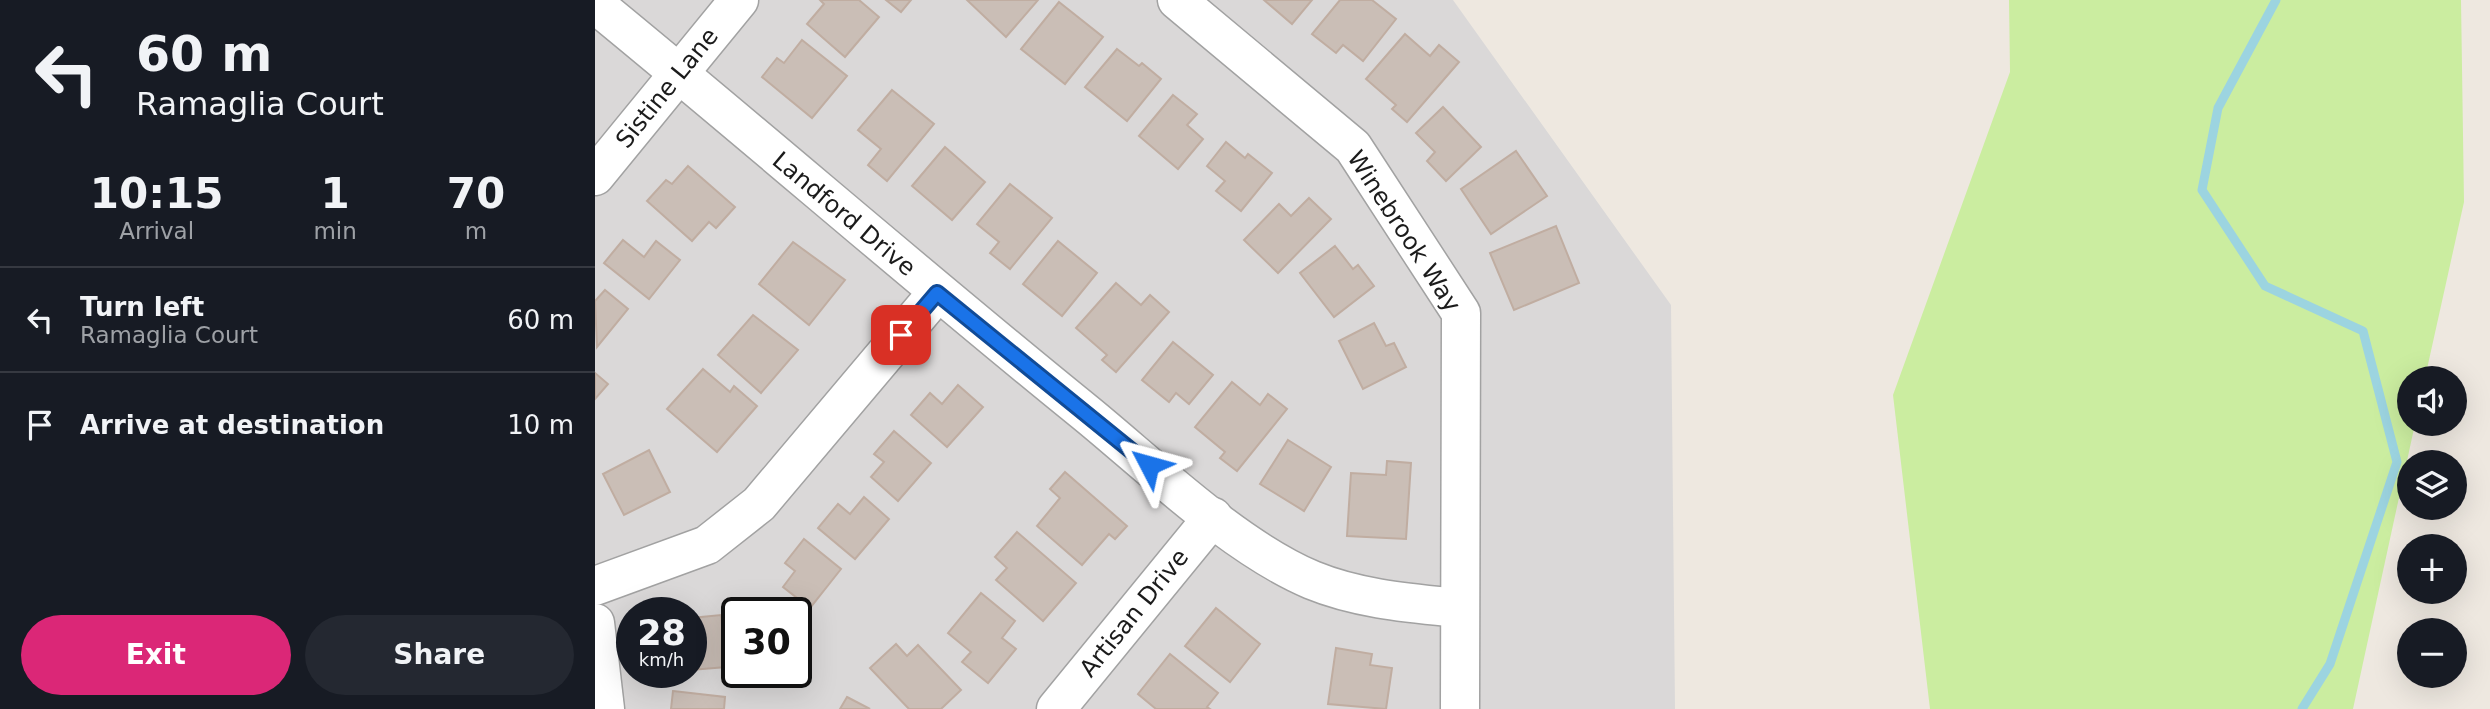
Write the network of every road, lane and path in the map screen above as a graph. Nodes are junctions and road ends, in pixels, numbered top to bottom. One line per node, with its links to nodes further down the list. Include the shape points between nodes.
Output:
1 (739, 0): 4 (street, Sistine Lane)
2 (1177, 0): 9 (street, Winebrook Way, via 1353,147 1461,313)
3 (595, 4): 4 (street, Landford Drive)
4 (679, 73): 5 (street, Sistine Lane); 6 (street, Landford Drive)
5 (595, 176)
6 (937, 293): 7 (street, Landford Drive); 8 (street, via 759,504 707,545)
7 (1213, 517): 9 (street, Landford Drive, via 1311,580 1377,599); 12 (street, Artisan Drive)
8 (595, 586)
9 (1459, 608): 13 (street, Winebrook Way)
10 (595, 623): 11 (street)
11 (605, 709)
12 (1056, 709)
13 (1460, 709)

